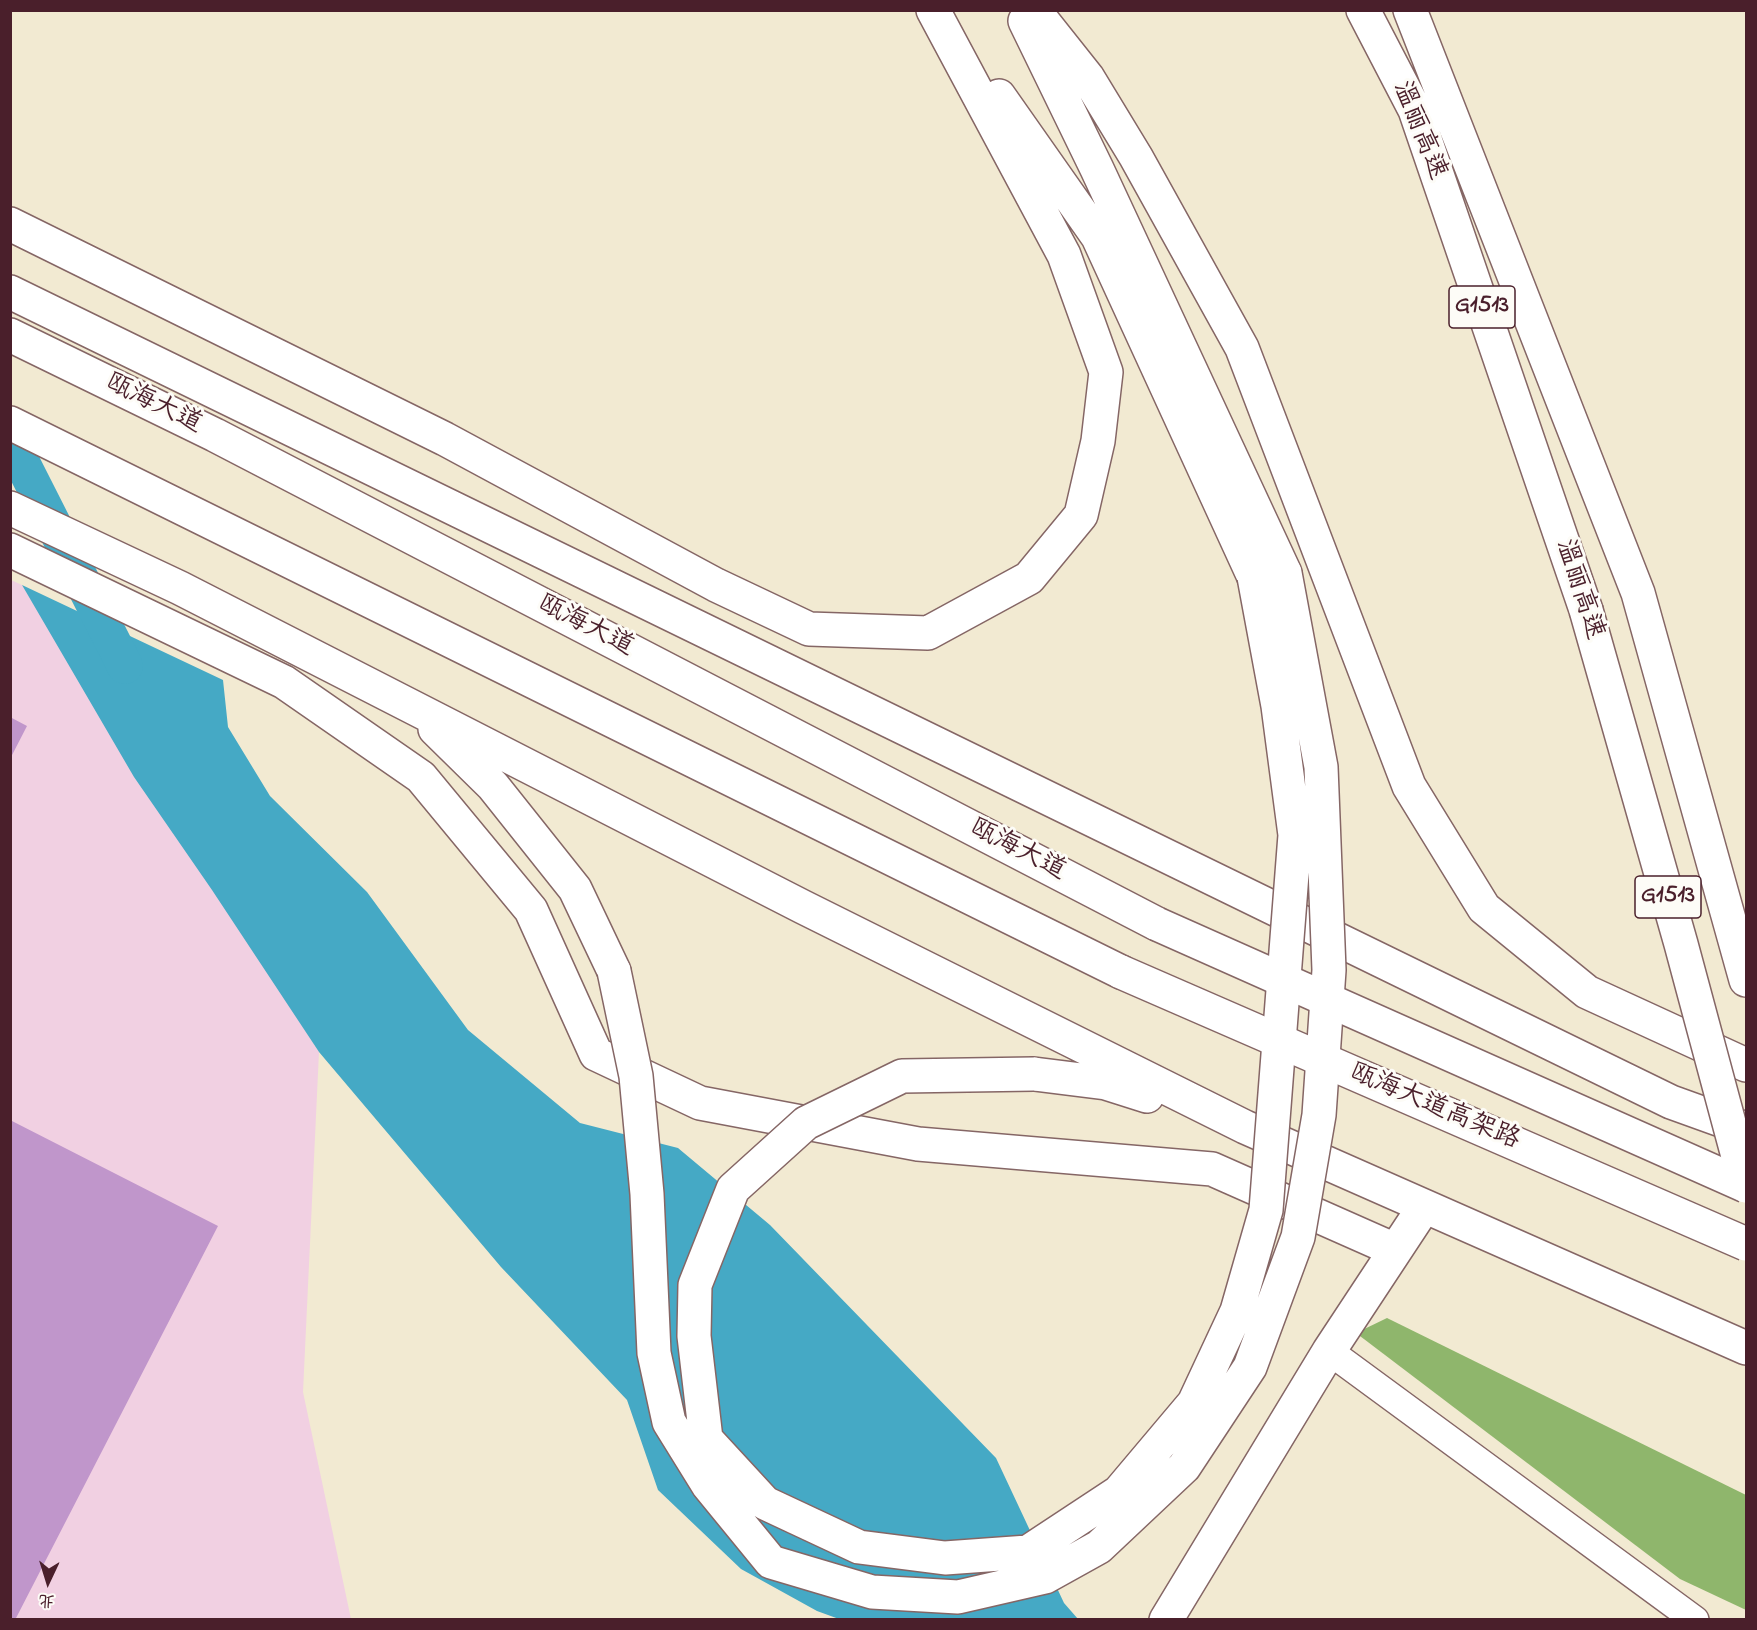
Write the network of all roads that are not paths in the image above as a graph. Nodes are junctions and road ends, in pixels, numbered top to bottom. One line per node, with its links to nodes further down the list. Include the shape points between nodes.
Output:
1 (933, 10): 7 (main road, via 1064,255 1106,372 1098,441 1081,514 1029,578 927,633 809,629 716,585 445,439)
2 (939, 10): 13 (main road, via 1098,237)
3 (1019, 10): 13 (main road, via 1097,169)
4 (1034, 10): 16 (main road, via 1088,78 1242,348 1409,786 1484,908 1587,992)
5 (1363, 10): 21 (main road, 温丽高速 / G1513, bridge, via 1415,110 1586,609)
6 (1410, 10): 15 (main road, 温丽高速 / G1513, via 1638,593)
7 (10, 224)
8 (14, 294): 19 (main road, via 1671,1102)
9 (10, 335): 17 (main road, 瓯海大道, bridge, via 215,435 1157,924)
10 (10, 423): 23 (main road, 瓯海大道高架路, bridge, via 1121,972)
11 (10, 508): 14 (main road, via 180,588)
12 (10, 550): 24 (main road, via 284,682 421,777 531,910 596,1054 700,1103 918,1144 1212,1169)
13 (1270, 575): 14 (main road, bridge, via 1321,767 1329,970 1319,1115 1298,1238 1250,1367 1184,1467 1099,1546 1045,1577 958,1597 872,1593 771,1562 708,1485 669,1422 654,1353 647,1194 636,1076 614,971 575,889 493,786); 18 (main road, bridge, via 1278,706 1294,835 1266,1210 1237,1311 1194,1403 1119,1492 1028,1552 945,1558 859,1547 765,1503 706,1438 694,1336 695,1285 733,1189 806,1123 903,1077 1034,1074 1106,1083)
14 (412, 706): 18 (main road, via 803,908)
15 (1746, 980)
16 (1746, 1065)
17 (1522, 1086): 20 (main road, bridge); 21 (main road, bridge)
18 (1245, 1127): 22 (main road)
19 (1746, 1129)
20 (1746, 1171)
21 (1746, 1186)
22 (1424, 1207): 24 (main road); 25 (main road)
23 (1746, 1244)
24 (1395, 1250): 26 (main road)
25 (1746, 1348)
26 (1329, 1350): 27 (main road); 28 (street)
27 (1166, 1620)
28 (1695, 1620)

